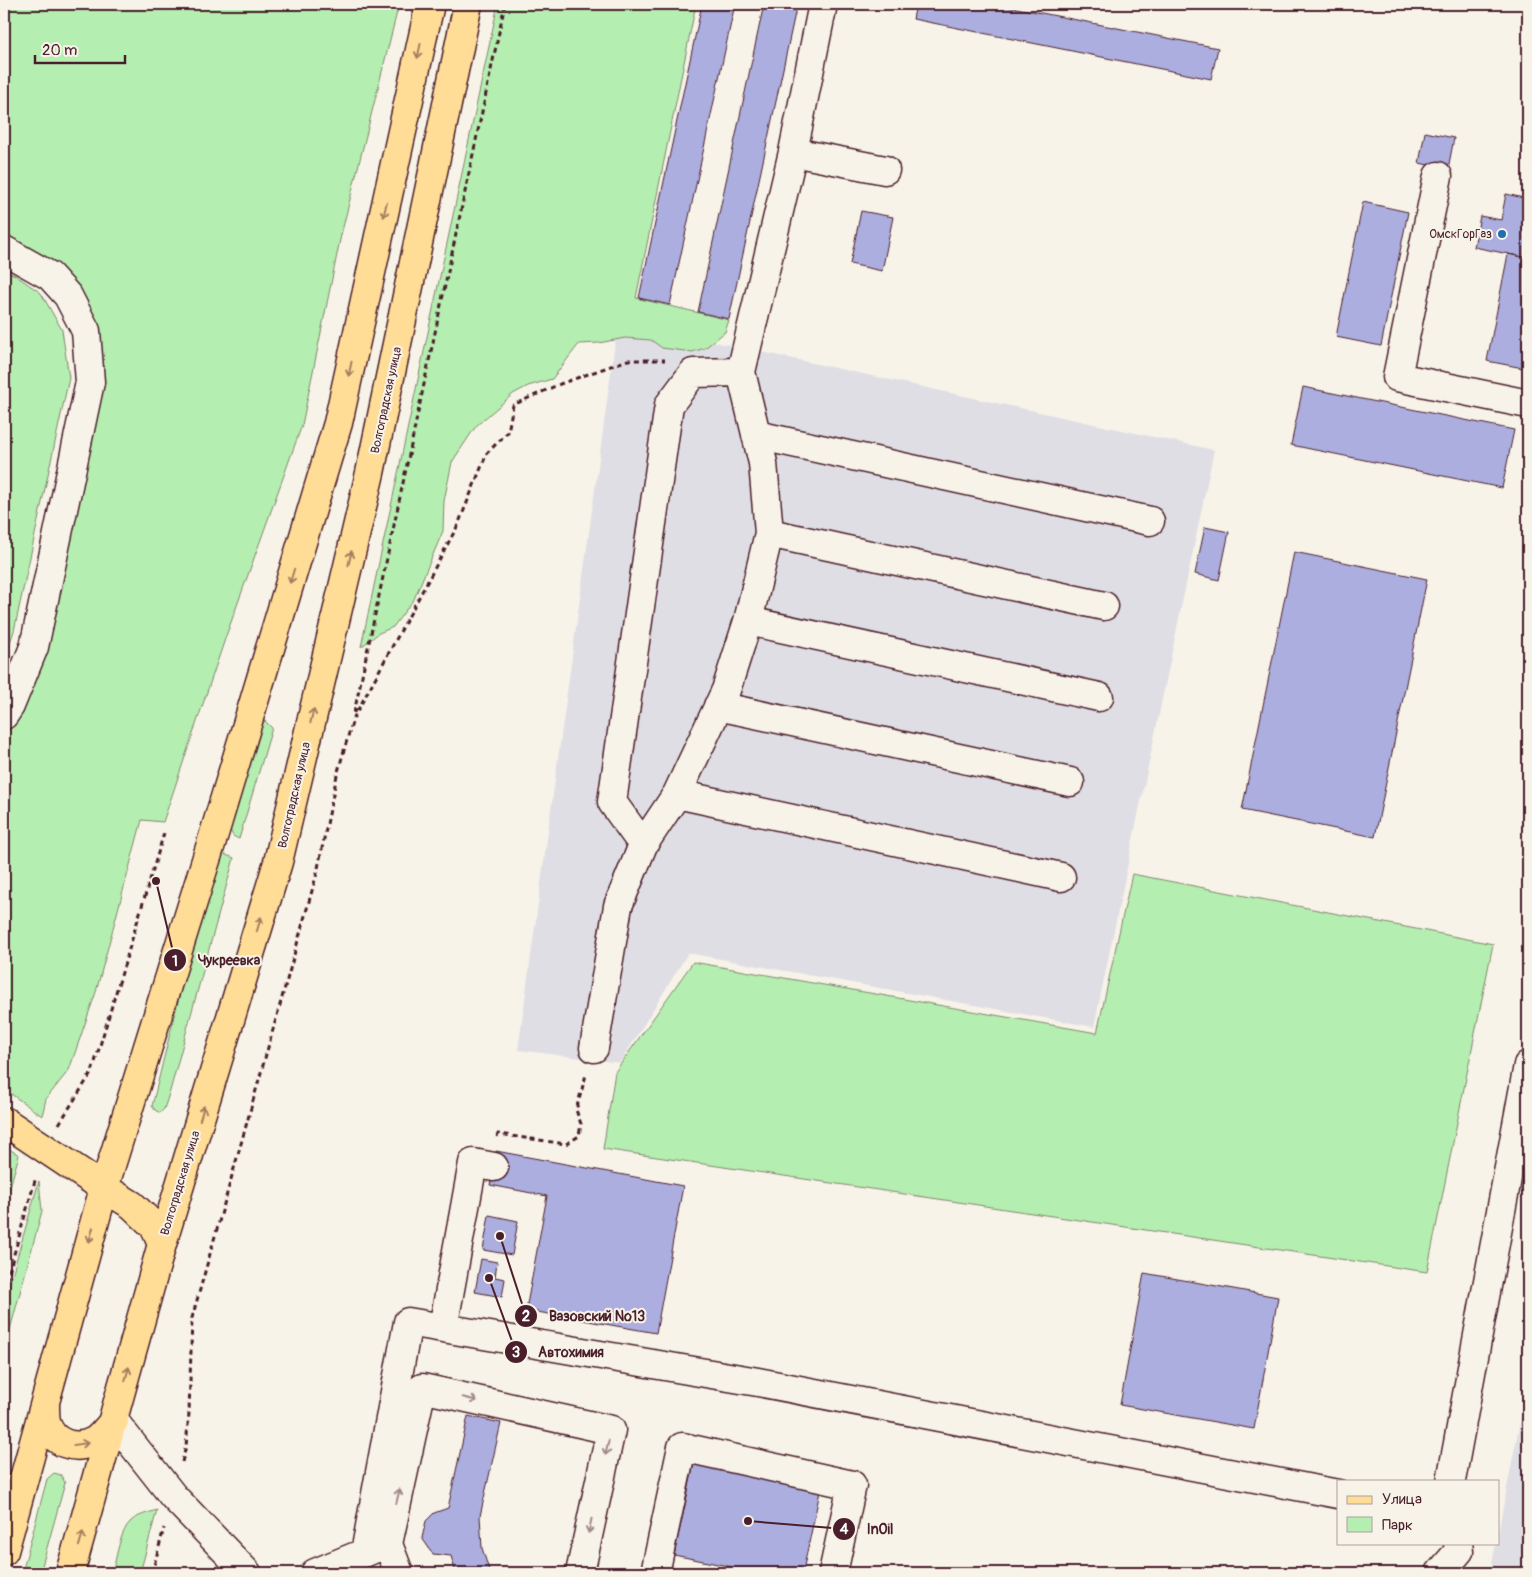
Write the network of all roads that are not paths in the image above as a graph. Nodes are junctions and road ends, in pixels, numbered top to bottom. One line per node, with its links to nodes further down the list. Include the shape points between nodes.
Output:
1 (430, 4): 26 (main road, one-way to 26, via 338,423)
2 (468, 4): 27 (main road, Волгоградская улица, one-way to 2, via 278,862 370,474)
3 (823, 4): 4 (street)
4 (793, 152): 5 (street); 8 (street)
5 (885, 170)
6 (1438, 176): 9 (street, via 1398,377)
7 (4, 250): 17 (street, via 50,276 68,296 86,331 90,382 34,647)
8 (741, 372): 10 (street); 20 (street, via 693,373 669,405 612,802)
9 (1528, 404)
10 (756, 435): 11 (street); 12 (street, via 763,464)
11 (1150, 521)
12 (769, 533): 13 (street); 14 (street)
13 (1104, 606)
14 (748, 620): 15 (street); 16 (street)
15 (1099, 697)
16 (718, 706): 18 (street); 19 (street)
17 (4, 715)
18 (1070, 782)
19 (677, 794): 20 (street); 21 (street)
20 (643, 845): 22 (street, via 618,906)
21 (1061, 877)
22 (594, 1048)
23 (1528, 1065): 31 (street)
24 (4, 1121): 26 (main road)
25 (490, 1166): 28 (street, via 473,1163)
26 (104, 1188): 27 (main road, via 144,1214); 29 (main road, one-way to 29)
27 (162, 1244): 30 (main road, Волгоградская улица, one-way to 27)
28 (443, 1328): 32 (street, via 758,1382); 34 (street, via 408,1322)
29 (45, 1402): 30 (main road, one-way to 30, via 46,1422 62,1444 79,1445 95,1440); 35 (main road)
30 (114, 1421): 36 (main road, Волгоградская улица, one-way to 30); 37 (street, via 173,1496)
31 (1451, 1480)
32 (1337, 1494)
33 (1458, 1544): 43 (street, via 1459,1551)
34 (377, 1548): 38 (street); 39 (street); 40 (street, one-way to 40, via 422,1388 611,1430)
35 (4, 1551)
36 (70, 1573)
37 (246, 1573)
38 (315, 1573)
39 (399, 1573)
40 (580, 1573)
41 (655, 1573): 42 (street, via 682,1448 852,1485)
42 (833, 1573)
43 (1440, 1573)

